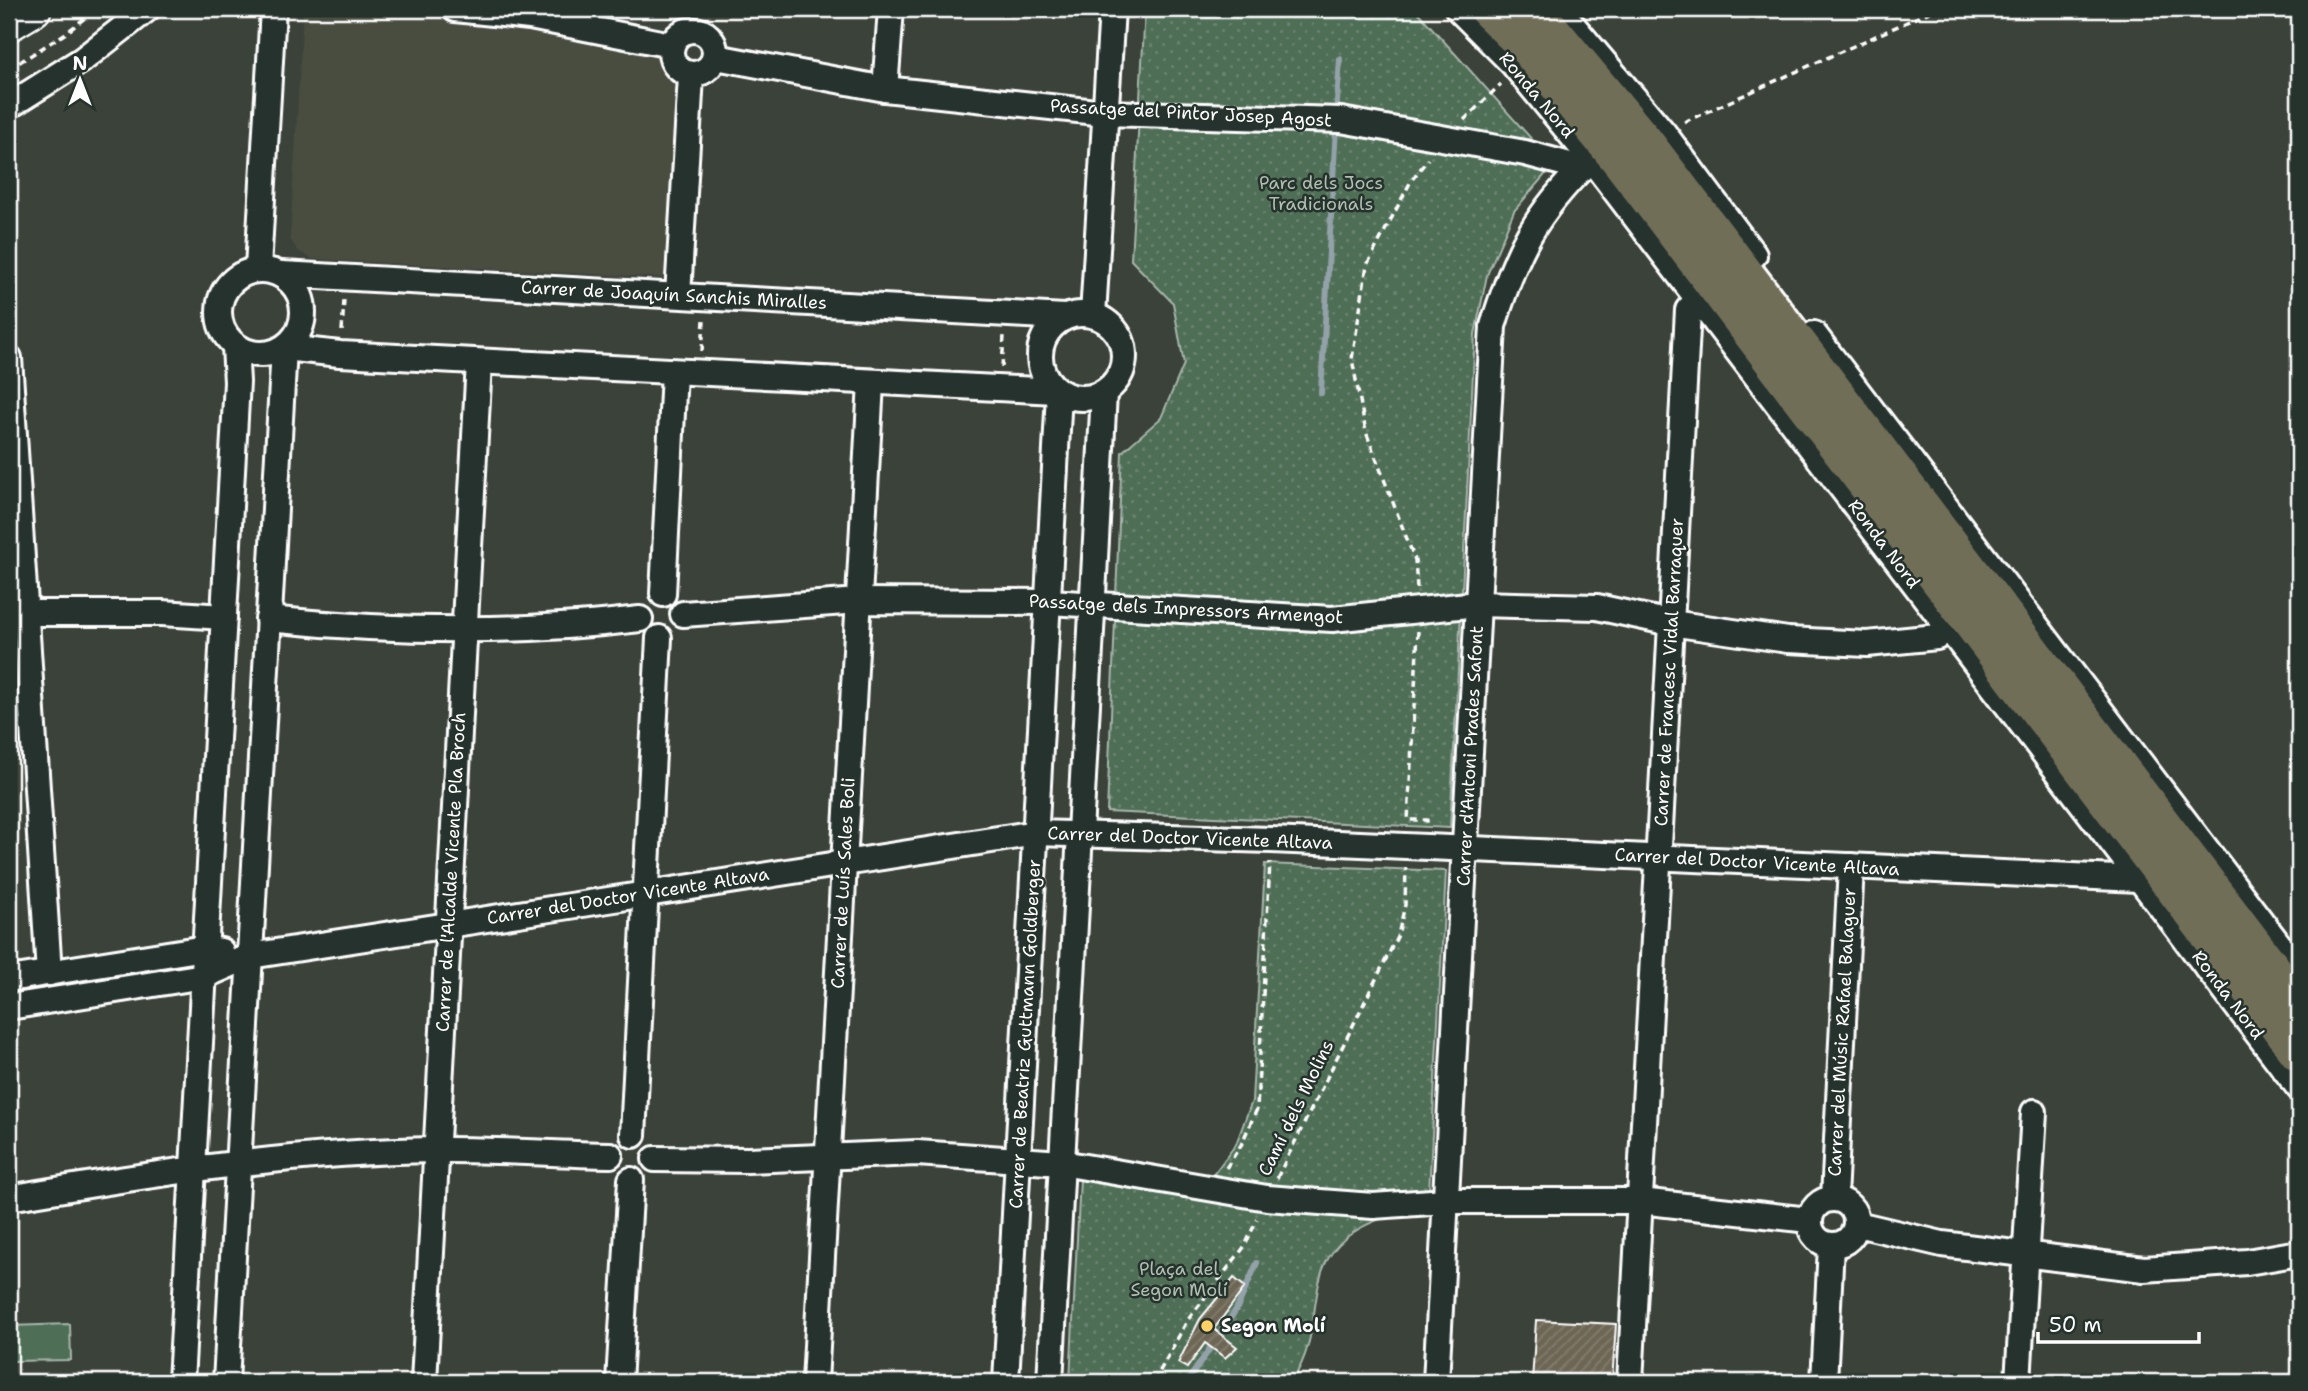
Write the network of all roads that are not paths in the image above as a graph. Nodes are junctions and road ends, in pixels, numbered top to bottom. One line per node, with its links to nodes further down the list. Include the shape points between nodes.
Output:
1 (34, 9): 13 (street)
2 (147, 9): 18 (street, via 82,60)
3 (455, 9): 10 (street)
4 (891, 9): 17 (street)
5 (1112, 9): 19 (street)
6 (1458, 9): 20 (street, Ronda Nord, via 1513,64)
7 (1488, 9): 65 (main road, Ronda Nord, via 1529,49 1621,161)
8 (1529, 9): 63 (main road, via 1645,143)
9 (1559, 9): 59 (street, via 1663,132)
10 (499, 11): 14 (street)
11 (270, 13): 21 (street)
12 (694, 19): 14 (street); 15 (street, via 711,38)
13 (9, 24)
14 (671, 45): 16 (street, via 673,65)
15 (716, 57): 16 (street, via 707,71); 17 (street, Passatge del Pintor Josep Agost)
16 (691, 76): 22 (street)
17 (886, 78): 19 (street, Passatge del Pintor Josep Agost)
18 (9, 106)
19 (1105, 113): 20 (street, Passatge del Pintor Josep Agost, via 1336,120); 24 (street)
20 (1586, 163): 23 (street, Ronda Nord); 38 (street, Carrer d'Antoni Prades Safont, via 1540,214 1510,270 1493,326)
21 (270, 271): 22 (street, Carrer de Joaquín Sanchis Miralles); 26 (street, via 234,278 219,299 220,325); 27 (street, via 301,295 303,324)
22 (678, 295): 25 (street, Carrer de Joaquín Sanchis Miralles)
23 (1698, 300): 44 (street, Carrer de Francesc Vidal Barraquer, via 1688,310); 54 (street, Ronda Nord)
24 (1093, 315): 25 (street); 33 (street, via 1114,328 1124,350 1121,374)
25 (1065, 317): 32 (street, via 1044,337 1040,366)
26 (235, 346): 27 (street, via 259,355); 41 (street)
27 (285, 348): 29 (street); 42 (street)
28 (9, 358): 39 (street)
29 (479, 362): 30 (street); 45 (street, Carrer de l'Alcalde Vicente Pla Broch)
30 (674, 372): 31 (street); 34 (street)
31 (871, 383): 32 (street); 35 (street, Carrer de Luís Sales Boli)
32 (1058, 392): 33 (street, via 1082,399); 36 (street, Carrer de Beatriz Guttmann Goldberger)
33 (1104, 393): 37 (street)
34 (663, 594): 40 (street, via 677,601); 43 (street, via 646,601)
35 (859, 601): 36 (street, Passatge dels Impressors Armengot); 40 (street, Passatge dels Impressors Armengot); 52 (street, Carrer de Luís Sales Boli)
36 (1049, 602): 37 (street, Passatge dels Impressors Armengot); 48 (street, Carrer de Beatriz Guttmann Goldberger)
37 (1093, 604): 38 (street, Passatge dels Impressors Armengot, via 1332,619); 49 (street)
38 (1478, 604): 44 (street, Passatge dels Impressors Armengot, via 1597,607); 50 (street, Carrer d'Antoni Prades Safont)
39 (17, 613): 41 (street); 60 (street)
40 (683, 614): 47 (street, via 677,632)
41 (224, 617): 57 (street)
42 (268, 619): 45 (street); 58 (street)
43 (640, 619): 45 (street); 47 (street, via 646,632)
44 (1671, 623): 46 (street, Passatge dels Impressors Armengot, via 1788,640 1867,644); 51 (street, Carrer de Francesc Vidal Barraquer)
45 (464, 632): 56 (street, Carrer de l'Alcalde Vicente Pla Broch)
46 (1937, 637)
47 (659, 638): 55 (street)
48 (1036, 833): 49 (street, Carrer del Doctor Vicente Altava); 52 (street, Carrer del Doctor Vicente Altava); 73 (street, Carrer de Beatriz Guttmann Goldberger)
49 (1080, 833): 50 (street, Carrer del Doctor Vicente Altava); 75 (street)
50 (1465, 849): 51 (street, Carrer del Doctor Vicente Altava); 81 (street, Carrer d'Antoni Prades Safont)
51 (1660, 857): 53 (street, Carrer del Doctor Vicente Altava); 80 (street, Carrer de Francesc Vidal Barraquer)
52 (844, 863): 55 (street, Carrer del Doctor Vicente Altava); 71 (street, Carrer de Luís Sales Boli)
53 (1851, 866): 54 (street, Carrer del Doctor Vicente Altava); 79 (street, Carrer del Músic Rafael Balaguer)
54 (2139, 879): 66 (street, Ronda Nord)
55 (646, 894): 56 (street, Carrer del Doctor Vicente Altava); 68 (street)
56 (449, 925): 58 (street, Carrer del Doctor Vicente Altava); 69 (street, Carrer de l'Alcalde Vicente Pla Broch)
57 (205, 948): 58 (street, Carrer del Doctor Vicente Altava); 60 (street, Carrer del Doctor Vicente Altava); 61 (street)
58 (250, 956): 61 (street, Carrer del Doctor Vicente Altava); 74 (street)
59 (2299, 971)
60 (49, 973): 62 (street, Carrer del Doctor Vicente Altava)
61 (204, 976): 64 (street, Carrer del Doctor Vicente Altava); 76 (street)
62 (9, 979)
63 (2299, 1005)
64 (9, 1007)
65 (2299, 1052)
66 (2299, 1088)
67 (2034, 1112): 86 (street)
68 (633, 1135): 70 (street, via 619,1140); 72 (street, via 648,1141)
69 (436, 1150): 70 (street); 74 (street); 89 (street, Carrer de l'Alcalde Vicente Pla Broch)
70 (610, 1155): 77 (street, via 614,1170)
71 (828, 1155): 72 (street, via 748,1160); 73 (street, via 918,1153); 91 (street, Carrer de Luís Sales Boli)
72 (654, 1158): 77 (street, via 649,1173)
73 (1018, 1160): 75 (street); 92 (street, Carrer de Beatriz Guttmann Goldberger)
74 (238, 1163): 76 (street); 88 (street)
75 (1062, 1163): 81 (street, via 1267,1198 1373,1206); 93 (street)
76 (193, 1167): 78 (street); 87 (street)
77 (631, 1180): 90 (street)
78 (9, 1198)
79 (1834, 1198): 82 (street, via 1817,1204); 83 (street, via 1852,1208)
80 (1640, 1200): 81 (street); 82 (street); 95 (street, Carrer de Francesc Vidal Barraquer)
81 (1446, 1201): 94 (street, Carrer d'Antoni Prades Safont)
82 (1809, 1220): 84 (street, via 1814,1237)
83 (1857, 1224): 84 (street, via 1849,1239); 86 (street)
84 (1830, 1246): 96 (street)
85 (2299, 1253): 86 (street, via 2247,1262 2144,1269)
86 (2026, 1257): 97 (street)
87 (181, 1382)
88 (226, 1382)
89 (424, 1382)
90 (619, 1382)
91 (815, 1382)
92 (1006, 1382)
93 (1049, 1382)
94 (1436, 1382)
95 (1630, 1382)
96 (1824, 1382)
97 (2018, 1382)

